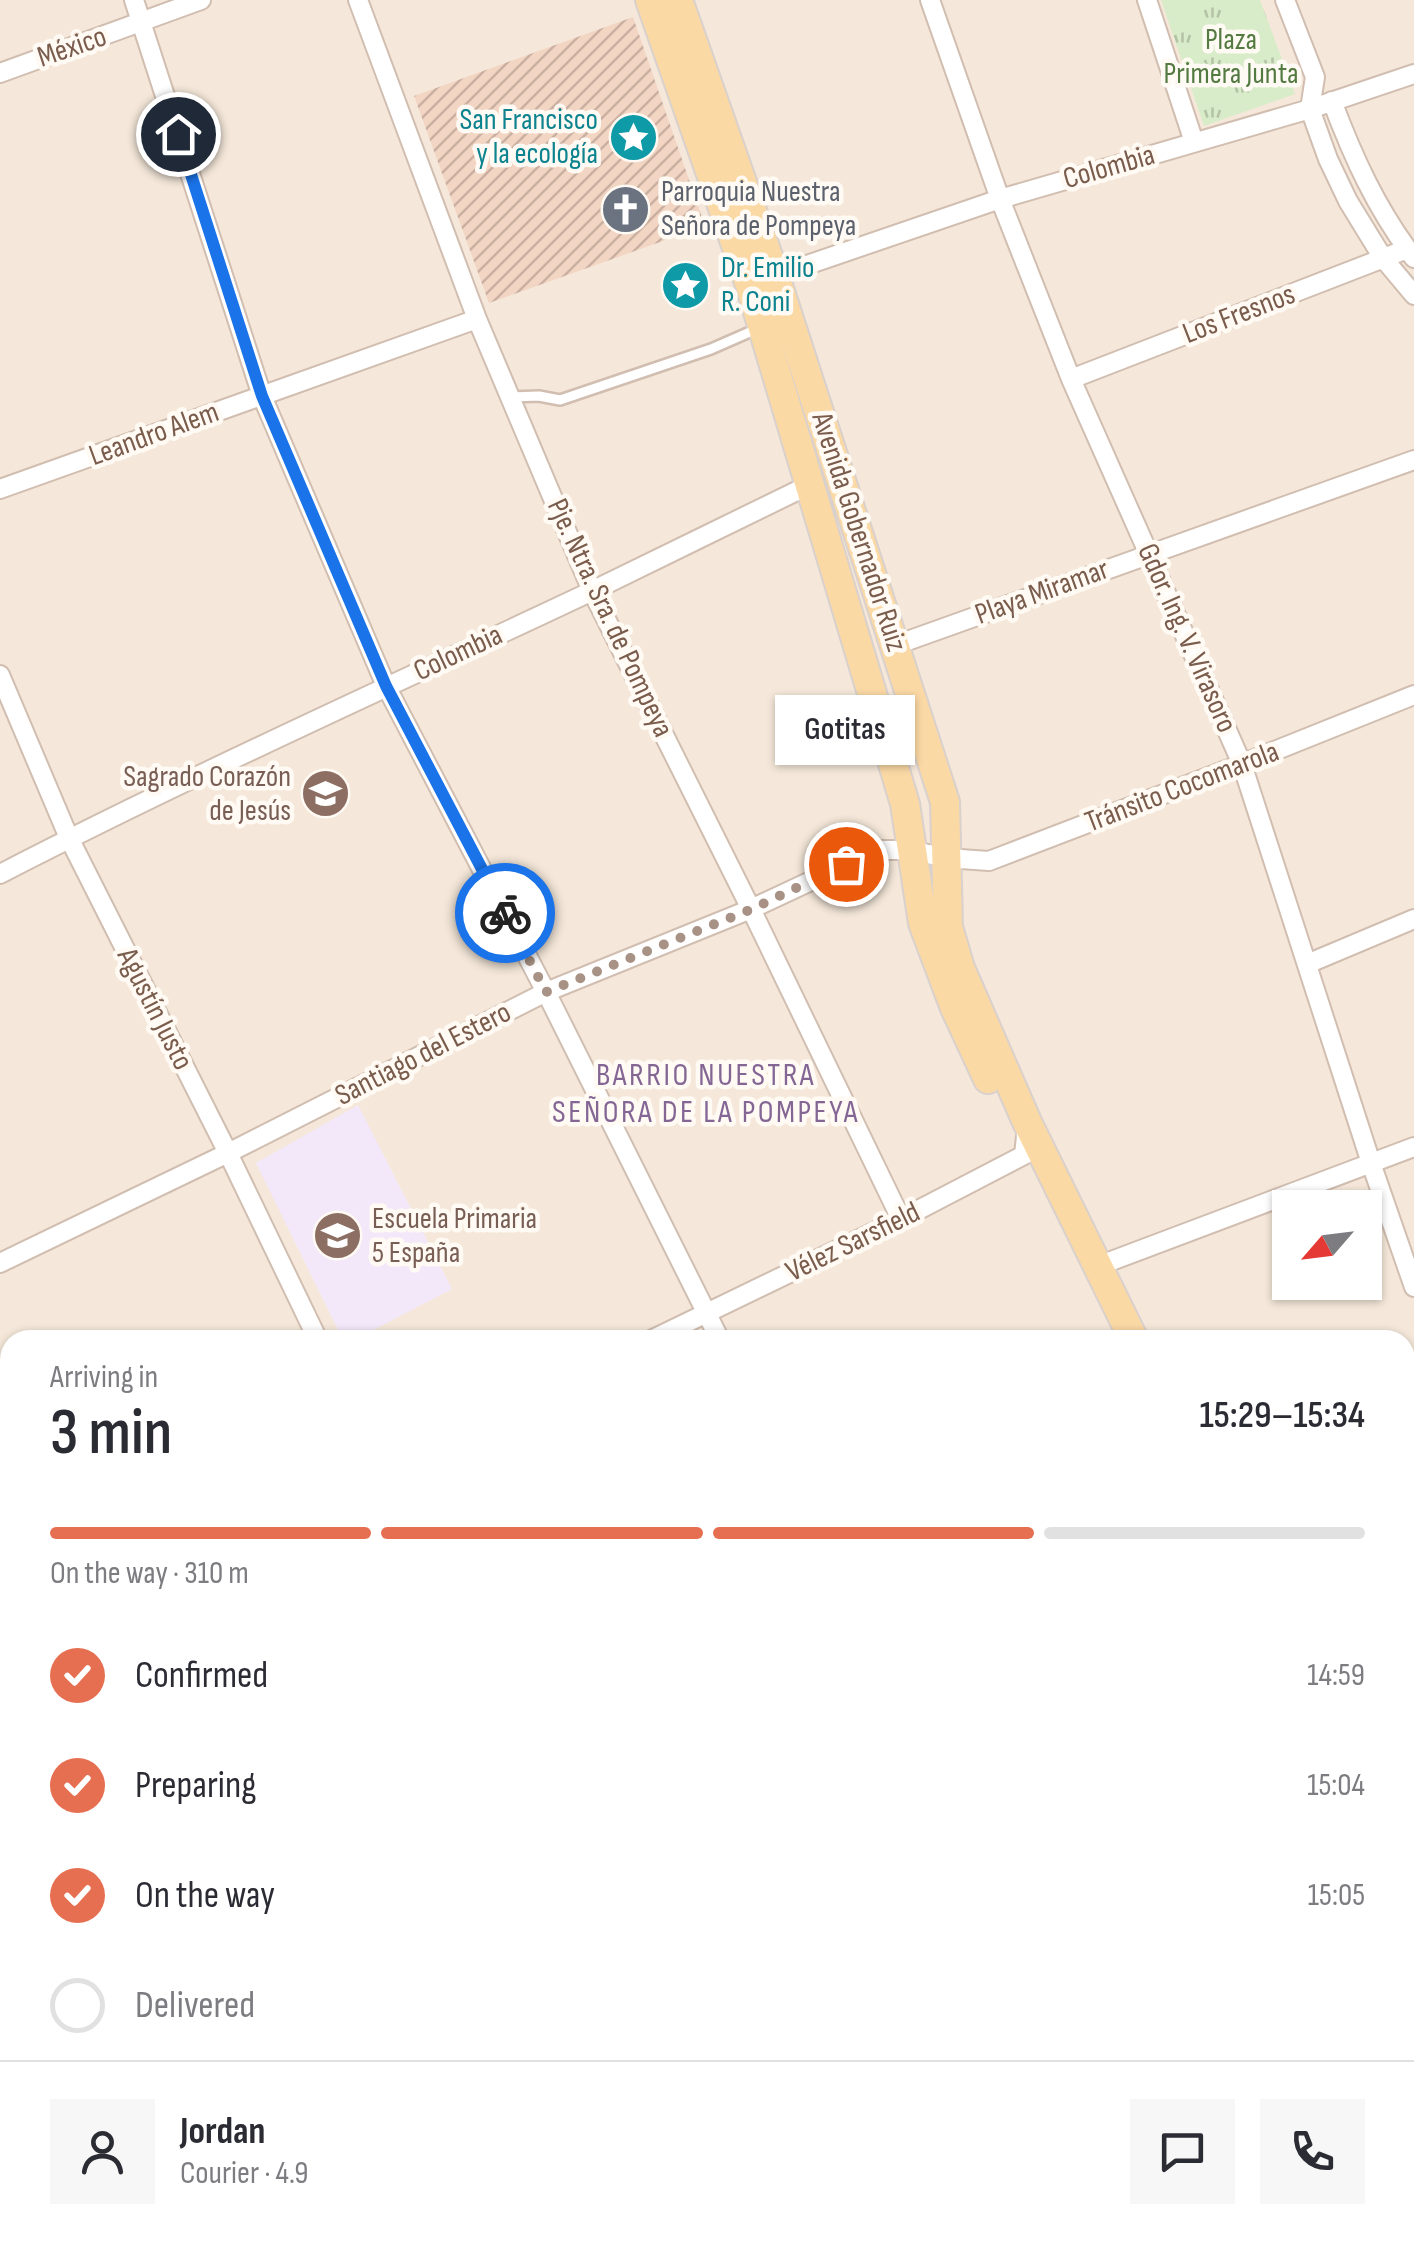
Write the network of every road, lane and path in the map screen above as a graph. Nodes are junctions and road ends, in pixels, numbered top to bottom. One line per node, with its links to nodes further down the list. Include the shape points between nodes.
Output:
1 (134, 0): 9 (street)
2 (201, 0): 9 (street, México)
3 (358, 0): 20 (street, Pje. Ntra. Sra. de Pompeya)
4 (650, 0): 18 (main road, Avenida Gobernador Ruiz)
5 (678, 0): 18 (main road, Avenida Gobernador Ruiz)
6 (930, 0): 15 (street, Gdor. Ing. V. Virasoro)
7 (1147, 0): 14 (street)
8 (1285, 0): 13 (street, via 1315,77)
9 (142, 23): 10 (street, México); 23 (street)
10 (0, 73)
11 (1414, 74): 12 (street, Colombia)
12 (1332, 101): 13 (street, Colombia); 16 (street, via 1350,151)
13 (1310, 109): 14 (street, Colombia); 17 (street, via 1348,201)
14 (1194, 142): 15 (street, Colombia)
15 (1000, 200): 18 (street, Colombia); 22 (street, Gdor. Ing. V. Virasoro)
16 (1410, 254): 17 (street, Los Fresnos)
17 (1383, 258): 19 (street); 22 (street, Los Fresnos)
18 (763, 280): 21 (main road, Avenida Gobernador Ruiz); 30 (main road, Avenida Gobernador Ruiz)
19 (1414, 295)
20 (478, 319): 23 (street, Leandro Alem); 24 (street, Pje. Ntra. Sra. de Pompeya)
21 (763, 326): 24 (lane, via 560,400); 26 (main road, Avenida Gobernador Ruiz)
22 (1071, 379): 28 (street, Gdor. Ing. V. Virasoro)
23 (262, 396): 27 (street, Leandro Alem); 32 (street)
24 (510, 397): 29 (street, Pje. Ntra. Sra. de Pompeya)
25 (1414, 460): 28 (street, Playa Miramar)
26 (809, 485): 29 (street, Colombia); 36 (main road, Avenida Gobernador Ruiz, via 905,804)
27 (0, 489)
28 (1150, 554): 30 (street, Playa Miramar); 34 (street, Gdor. Ing. V. Virasoro)
29 (592, 591): 32 (street, Colombia); 39 (street, Pje. Ntra. Sra. de Pompeya)
30 (896, 645): 37 (main road, Avenida Gobernador Ruiz, via 945,802)
31 (0, 675): 35 (street, Agustín Justo)
32 (386, 686): 35 (street, Colombia); 42 (street)
33 (1414, 695): 34 (street, Tránsito Cocomarola)
34 (1242, 764): 37 (street, Tránsito Cocomarola, via 989,861); 41 (street, Gdor. Ing. V. Virasoro)
35 (69, 838): 38 (street, Colombia); 45 (street, Agustín Justo)
36 (910, 850): 37 (street, Tránsito Cocomarola); 39 (street, Santiago del Estero, via 877,850); 46 (main road, Avenida Gobernador Ruiz, via 923,923)
37 (946, 858): 43 (main road, Avenida Gobernador Ruiz, via 948,927 960,968)
38 (0, 874)
39 (752, 909): 42 (street, Santiago del Estero); 48 (street, Pje. Ntra. Sra. de Pompeya)
40 (1414, 919): 41 (street)
41 (1306, 964): 47 (street, Gdor. Ing. V. Virasoro)
42 (546, 992): 45 (street, Santiago del Estero); 52 (street)
43 (1027, 1122): 46 (street); 50 (main road, Avenida Gobernador Ruiz)
44 (1414, 1146): 47 (street)
45 (228, 1153): 49 (street, Santiago del Estero); 53 (street, Agustín Justo)
46 (1024, 1156): 48 (street, Vélez Sarsfield); 56 (main road, Avenida Gobernador Ruiz)
47 (1371, 1163): 50 (street); 51 (street, Gdor. Ing. V. Virasoro)
48 (901, 1219): 52 (street, Vélez Sarsfield)
49 (0, 1263)
50 (1098, 1266): 57 (main road, Avenida Gobernador Ruiz)
51 (1414, 1288)
52 (707, 1313): 54 (street, Vélez Sarsfield); 55 (street)
53 (313, 1330)
54 (672, 1330)
55 (715, 1330)
56 (1109, 1330)
57 (1129, 1330)

